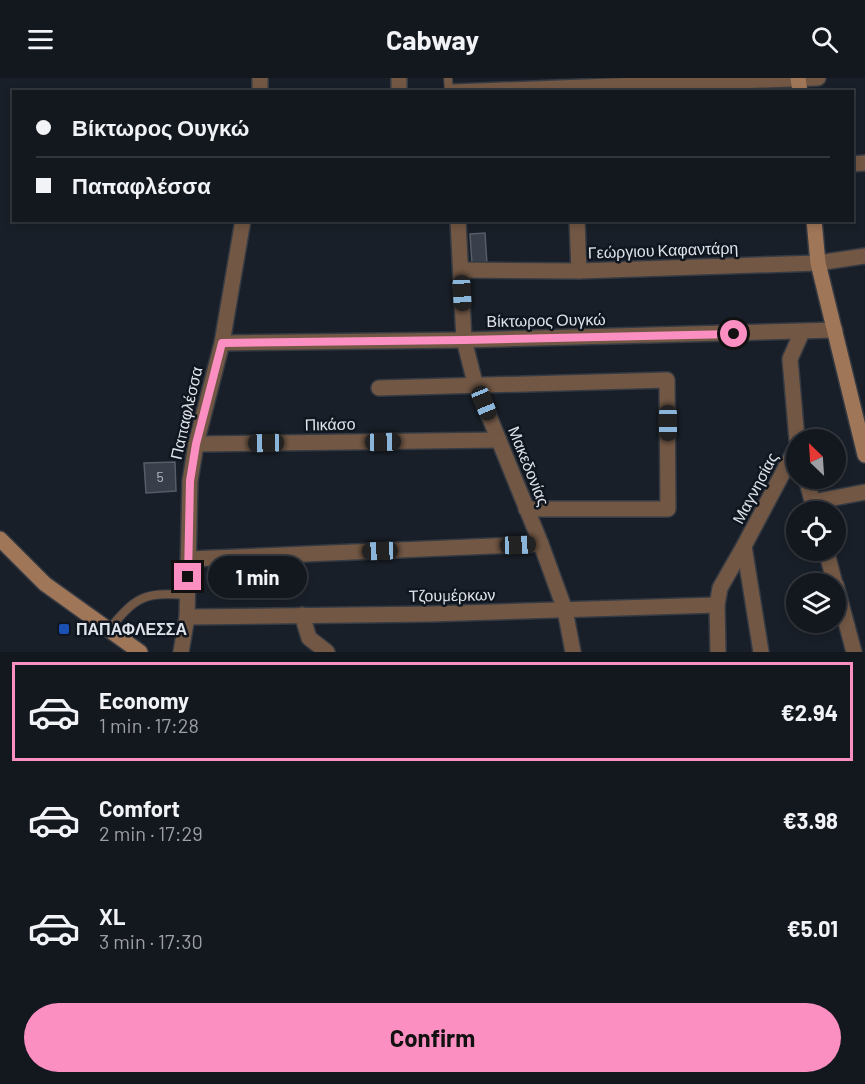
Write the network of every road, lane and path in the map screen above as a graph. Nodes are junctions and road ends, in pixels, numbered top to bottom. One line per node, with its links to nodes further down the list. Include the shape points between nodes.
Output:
1 (818, 78): 2 (street)
2 (799, 83): 3 (street)
3 (519, 90)
4 (243, 222): 15 (street, Παπαφλέσσα)
5 (458, 222): 10 (street, Μακεδονίας)
6 (577, 222): 11 (street)
7 (814, 222): 9 (street)
8 (865, 256): 9 (street, Γεώργιου Καφαντάρη)
9 (818, 263): 11 (street, Γεώργιου Καφαντάρη); 12 (street)
10 (461, 270): 11 (street, Γεώργιου Καφαντάρη); 14 (street, Μακεδονίας)
11 (579, 271)
12 (835, 330): 13 (street, Βίκτωρος Ουγκώ); 21 (street)
13 (802, 332): 14 (street, Βίκτωρος Ουγκώ); 18 (street, via 789,359)
14 (464, 340): 15 (street, Βίκτωρος Ουγκώ); 16 (street, Μακεδονίας)
15 (222, 343): 20 (street, Παπαφλέσσα)
16 (477, 385): 17 (street); 19 (street, Μακεδονίας); 25 (street, via 667,380 668,509)
17 (380, 388)
18 (796, 429)
19 (499, 440): 20 (street, Πικάσο); 25 (street, Μακεδονίας)
20 (196, 444): 29 (street, Παπαφλέσσα, via 190,481)
21 (865, 455)
22 (786, 467): 28 (street, Μαγνησίας)
23 (865, 492): 24 (street)
24 (834, 501)
25 (526, 509): 27 (street, Μακεδονίας)
26 (0, 539): 36 (street, via 45,584)
27 (541, 544): 29 (street); 32 (street, Μακεδονίας)
28 (744, 546): 31 (street, via 720,588); 42 (street, Μαγνησίας)
29 (189, 559): 30 (street, Παπαφλέσσα)
30 (187, 595): 34 (street, Παπαφλέσσα); 36 (lane, via 138,599)
31 (717, 604): 32 (street, Τζουμέρκων); 41 (street)
32 (565, 610): 33 (street, Τζουμέρκων); 40 (street, Μακεδονίας)
33 (302, 615): 34 (street, Τζουμέρκων); 39 (street, via 309,638)
34 (187, 617): 38 (street, Παπαφλέσσα)
35 (846, 623): 43 (street)
36 (109, 629): 37 (street)
37 (140, 652)
38 (181, 652)
39 (327, 652)
40 (573, 652)
41 (718, 652)
42 (761, 652)
43 (854, 652)

